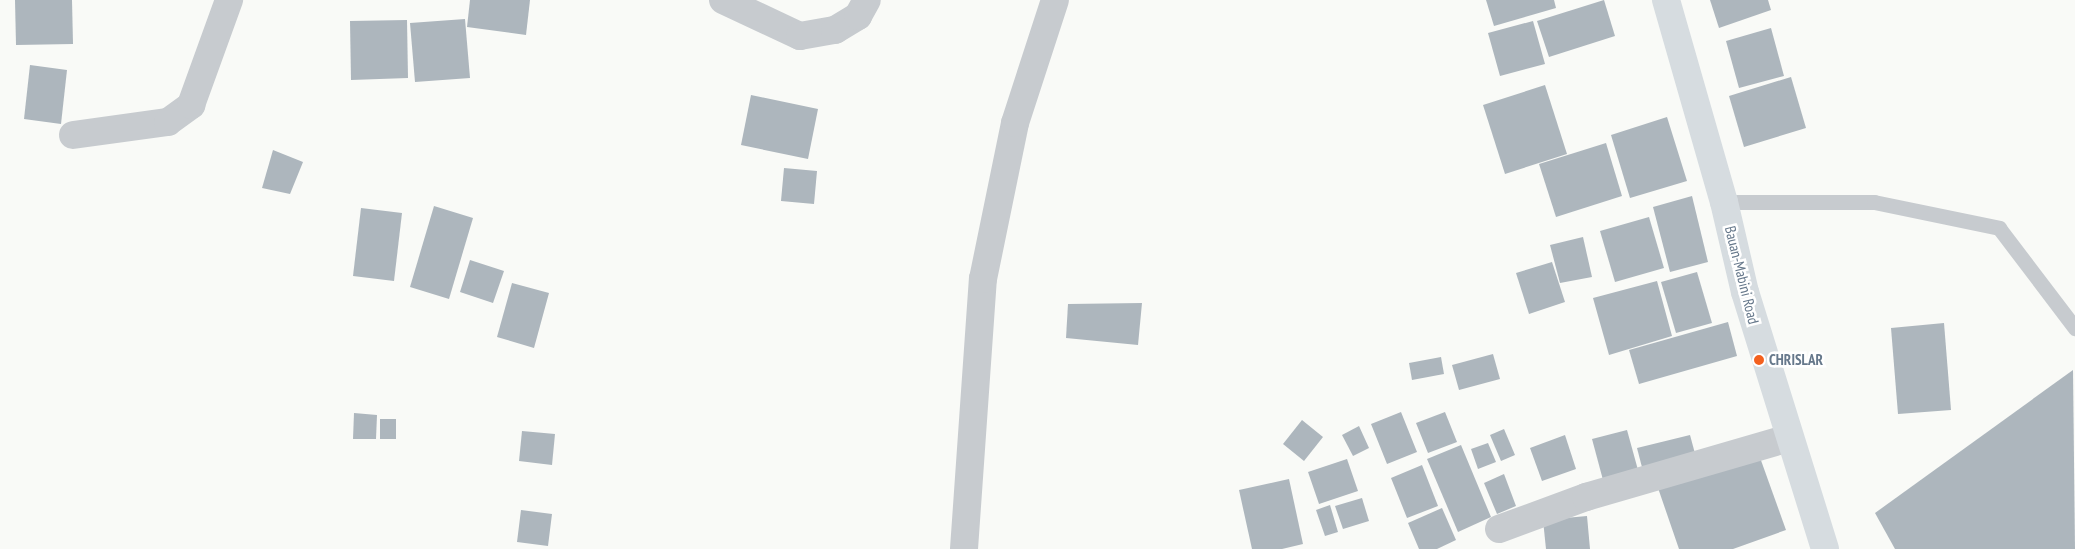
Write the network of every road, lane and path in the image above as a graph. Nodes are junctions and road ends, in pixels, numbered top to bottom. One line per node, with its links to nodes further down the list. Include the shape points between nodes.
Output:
1 (230, 0): 6 (street, via 191,105 168,122)
2 (723, 0): 3 (street, via 800,36 835,30 858,16)
3 (867, 0)
4 (1055, 0): 11 (street, via 1015,123 983,279)
5 (1666, 0): 7 (main road, Bauan-Mabini Road)
6 (73, 135)
7 (1724, 202): 8 (lane, via 1874,202 1999,228); 9 (main road, Bauan-Mabini Road, via 1745,292)
8 (2075, 328)
9 (1789, 438): 10 (street, via 1586,497); 12 (main road, Bauan-Mabini Road)
10 (1499, 529)
11 (964, 549)
12 (1825, 549)

